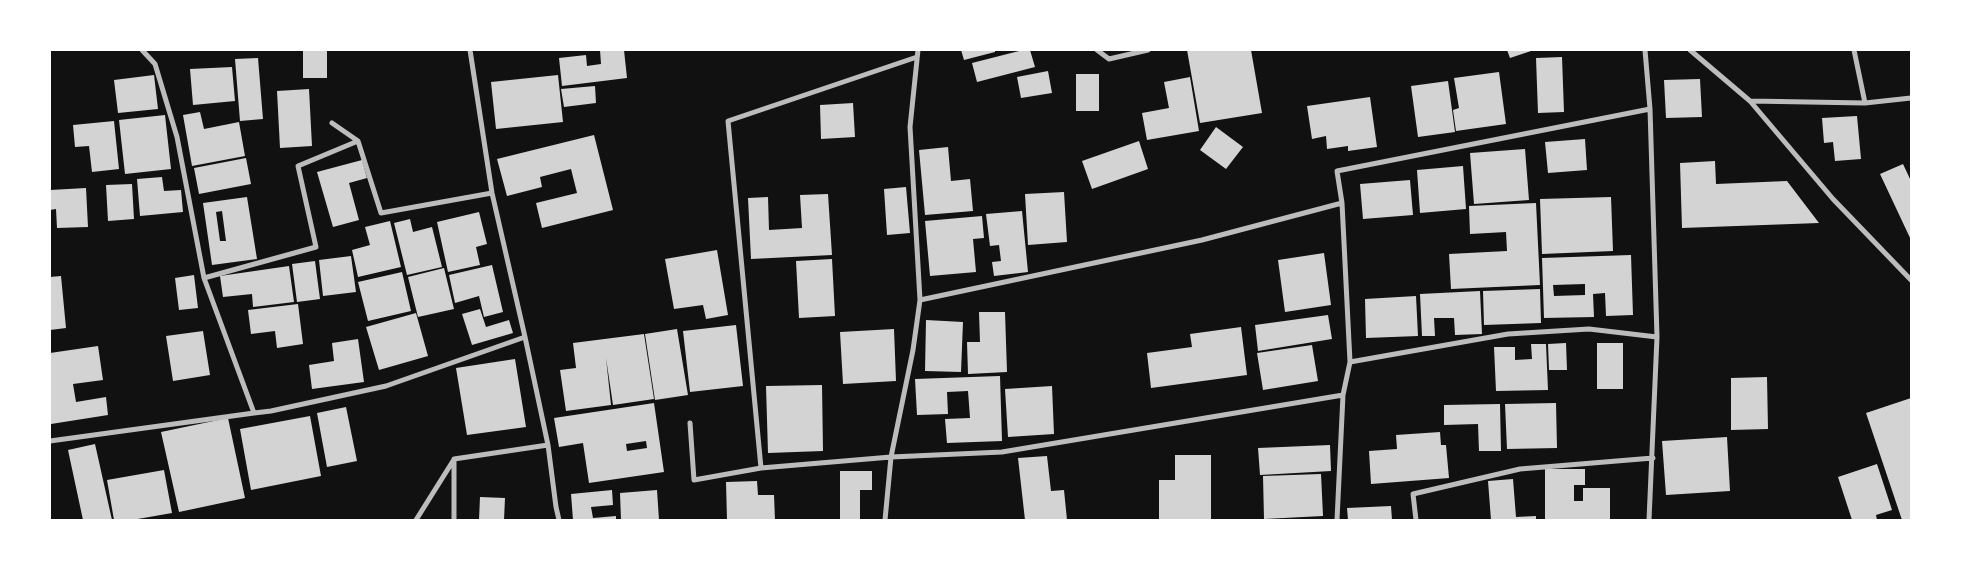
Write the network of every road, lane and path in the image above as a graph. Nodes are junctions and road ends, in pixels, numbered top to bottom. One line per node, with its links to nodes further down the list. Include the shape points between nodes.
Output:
1 (142, 50): 18 (street, via 155,64 177,137)
2 (470, 50): 16 (street)
3 (918, 50): 9 (street)
4 (1098, 50): 5 (street, via 1109,59)
5 (1148, 50)
6 (1644, 50): 13 (street)
7 (1690, 50): 11 (street)
8 (1854, 50): 12 (street)
9 (917, 57): 20 (street, via 910,127); 32 (street, via 728,121)
10 (1911, 98): 12 (street)
11 (1750, 101): 12 (street); 19 (street, via 1833,199)
12 (1865, 103)
13 (1650, 109): 17 (street, via 1337,171); 22 (street)
14 (332, 124): 15 (street)
15 (358, 141): 16 (street, via 381,213); 18 (street, via 298,166 316,247)
16 (492, 193): 21 (street)
17 (1342, 203): 20 (street, via 1202,240); 23 (street)
18 (204, 278): 25 (street)
19 (1911, 280)
20 (920, 300): 29 (street)
21 (525, 337): 25 (street, via 386,386); 28 (street)
22 (1657, 337): 23 (street, via 1589,329 1508,334); 30 (street)
23 (1350, 362): 24 (street)
24 (1343, 395): 29 (street, via 1002,452); 37 (street)
25 (254, 412): 27 (street)
26 (690, 423): 32 (street, via 694,480)
27 (50, 441)
28 (548, 446): 31 (street); 35 (street)
29 (891, 457): 32 (street); 36 (street)
30 (1653, 458): 38 (street, via 1520,470 1413,494); 39 (street)
31 (454, 459): 33 (street); 34 (street)
32 (760, 468)
33 (416, 520)
34 (454, 520)
35 (560, 520)
36 (885, 520)
37 (1337, 520)
38 (1416, 520)
39 (1649, 520)

